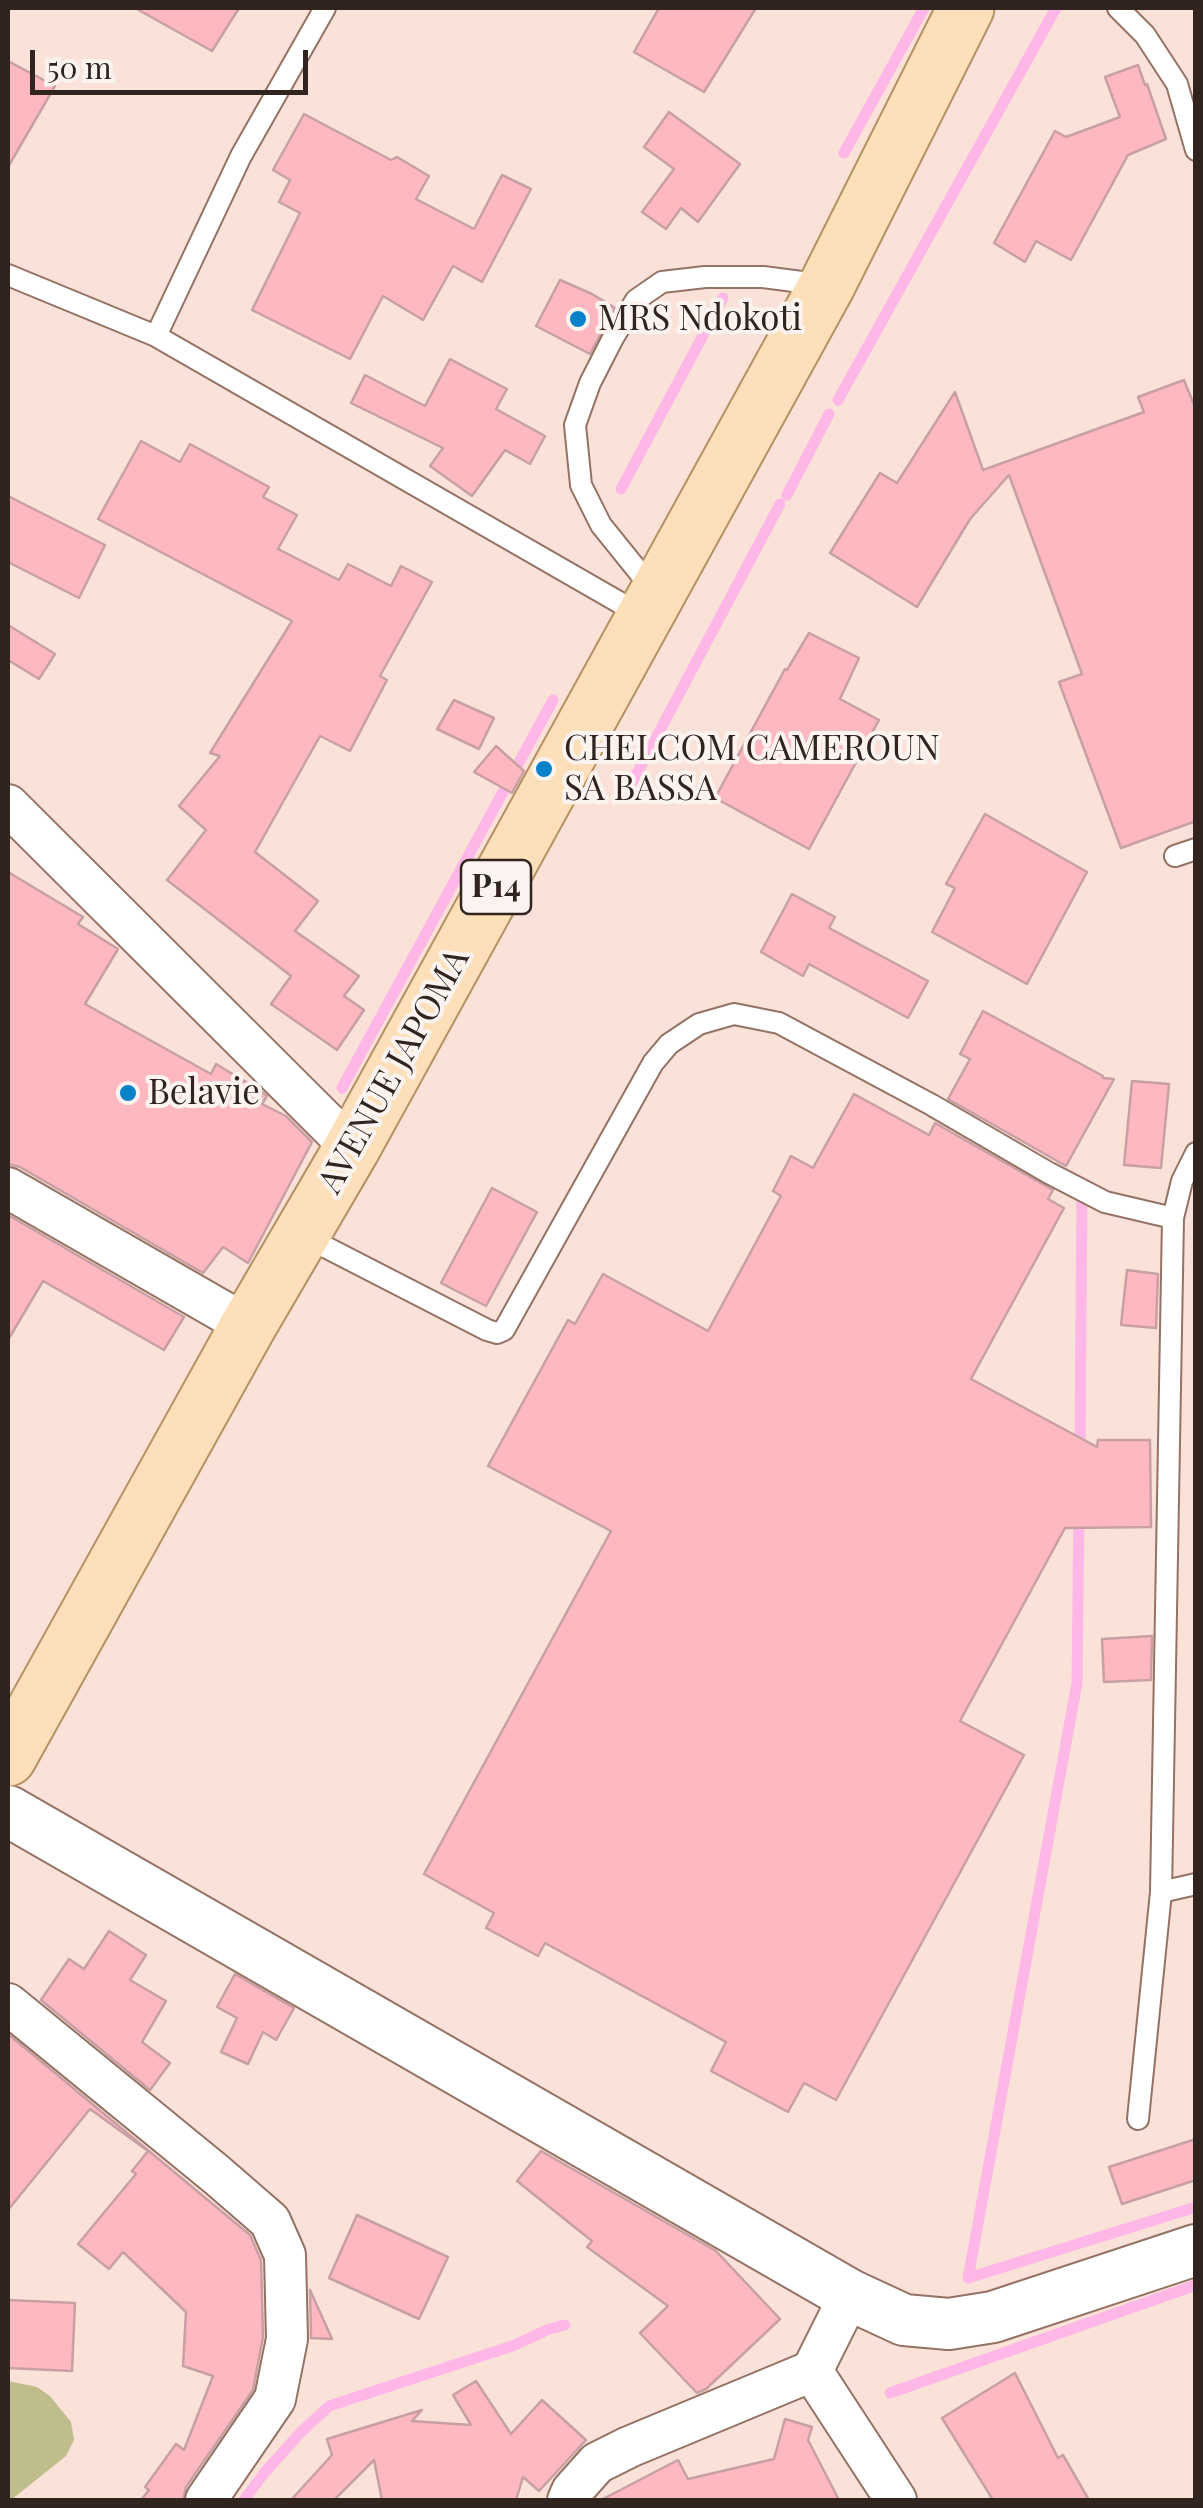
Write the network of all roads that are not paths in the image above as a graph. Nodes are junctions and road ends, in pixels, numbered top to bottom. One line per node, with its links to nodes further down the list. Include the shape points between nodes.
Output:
1 (325, 8): 7 (lane, via 241,156)
2 (966, 8): 6 (main road, AVENUE JAPOMA / P14)
3 (1118, 8): 4 (lane, via 1177,84)
4 (1196, 150)
5 (8, 275): 7 (lane)
6 (827, 285): 8 (main road, AVENUE JAPOMA / P14); 8 (lane, via 763,277 662,282 636,300 613,338 575,425 580,485)
7 (156, 336): 8 (lane)
8 (650, 606): 12 (main road, AVENUE JAPOMA / P14)
9 (8, 805): 12 (street)
10 (1196, 848): 11 (lane)
11 (1175, 856)
12 (352, 1148): 16 (main road, AVENUE JAPOMA / P14)
13 (1196, 1153): 15 (lane)
14 (8, 1188): 17 (street)
15 (1173, 1218): 16 (lane, via 1105,1202 779,1023 734,1014 699,1024 653,1063 504,1330 487,1330); 21 (lane)
16 (303, 1234): 17 (main road, AVENUE JAPOMA / P14)
17 (248, 1326): 18 (main road, AVENUE JAPOMA / P14)
18 (8, 1758)
19 (10, 1819): 25 (street)
20 (1196, 1884): 21 (lane)
21 (1162, 1892): 23 (lane)
22 (8, 2004): 27 (street, via 270,2221 285,2255 286,2339 274,2400)
23 (1138, 2118)
24 (1196, 2250): 25 (street, via 993,2317 949,2324 904,2320)
25 (850, 2295): 26 (street)
26 (812, 2371): 28 (street, via 597,2463); 29 (street)
27 (206, 2500)
28 (568, 2500)
29 (896, 2500)

